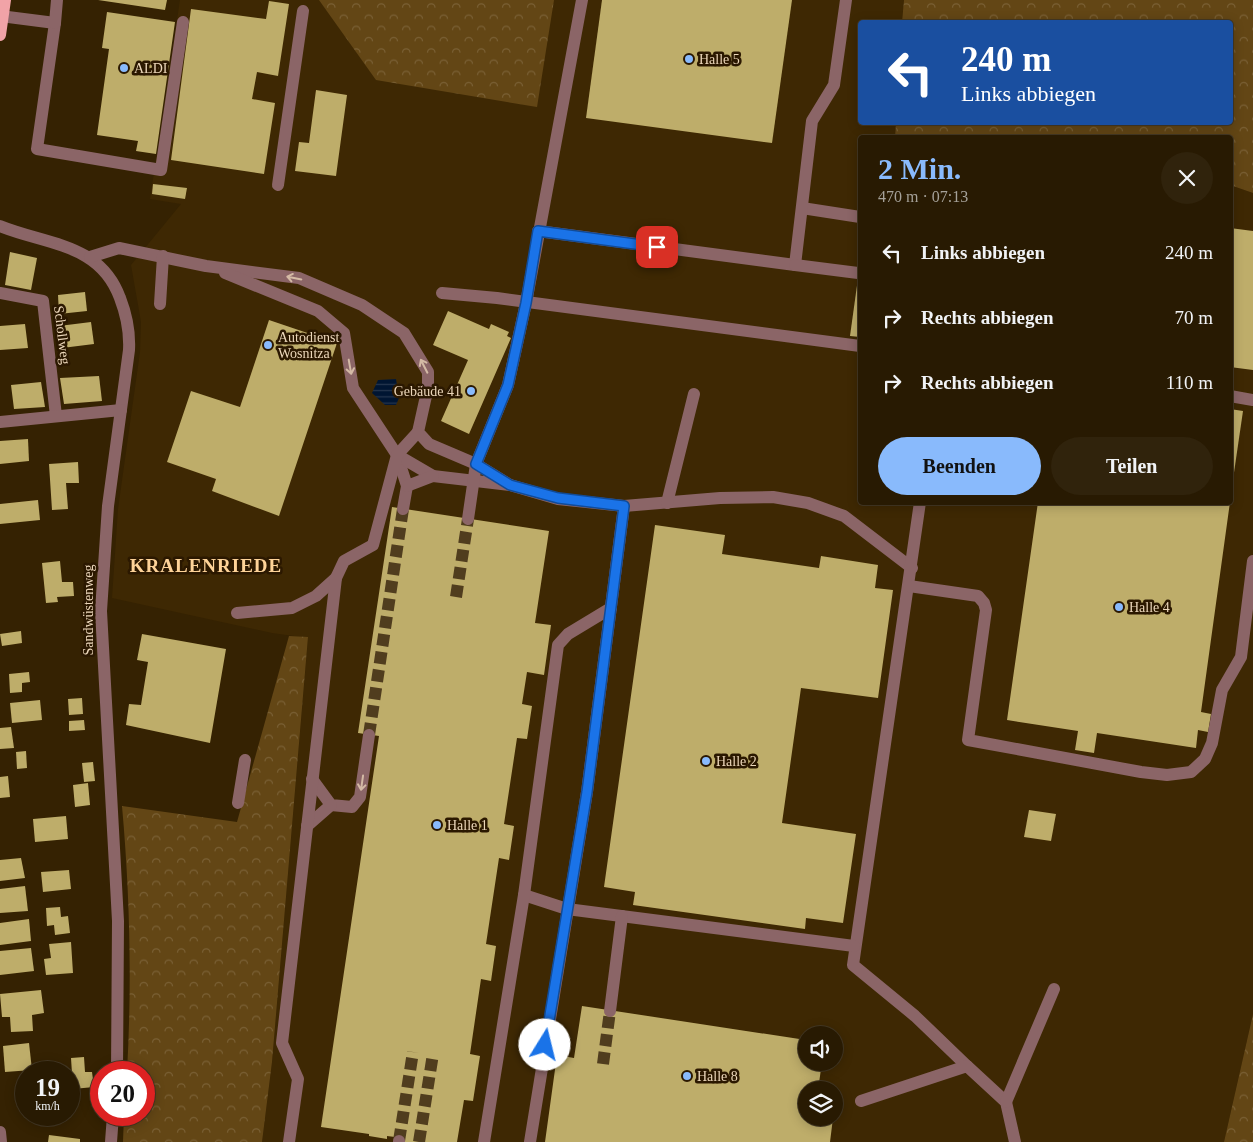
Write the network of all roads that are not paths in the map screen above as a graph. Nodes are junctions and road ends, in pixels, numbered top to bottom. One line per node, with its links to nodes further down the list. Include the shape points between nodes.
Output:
1 (5, 0): 6 (main road)
2 (57, 0): 8 (street)
3 (582, 0): 14 (street)
4 (846, 0): 11 (street, via 834,85 812,121)
5 (303, 11): 10 (street)
6 (1, 16): 8 (street); 9 (main road)
7 (183, 22): 8 (street, via 161,170 37,149)
8 (55, 23)
9 (0, 35)
10 (278, 184)
11 (802, 208): 12 (street); 17 (street)
12 (858, 217)
13 (0, 226): 16 (street, Sandwüstenweg)
14 (538, 231): 17 (street); 22 (street)
15 (163, 256): 16 (street, via 119,248); 18 (street); 23 (street)
16 (90, 257): 28 (street, Sandwüstenweg, via 101,265 116,287 129,324)
17 (795, 265): 19 (street)
18 (206, 266): 31 (street, one-way to 18, via 428,372 404,333 362,305 299,278); 32 (street, one-way to 32, via 318,311 344,333 353,388)
19 (858, 273)
20 (0, 293): 29 (street, Schollweg, via 43,301)
21 (442, 293): 22 (street)
22 (526, 303): 24 (street); 36 (street, via 508,385)
23 (160, 304)
24 (858, 346)
25 (694, 394): 41 (street)
26 (1233, 397): 27 (street)
27 (1253, 400)
28 (122, 410): 29 (street); 64 (street, Sandwüstenweg, via 104,546 101,625 118,921)
29 (56, 416): 30 (street)
30 (0, 422)
31 (418, 432): 33 (street); 34 (street)
32 (388, 438): 33 (street); 35 (street)
33 (406, 444): 35 (street)
34 (429, 444): 35 (street); 36 (street)
35 (396, 455): 37 (street); 40 (street); 48 (street, via 373,545 344,561)
36 (476, 464): 38 (street); 39 (street)
37 (433, 476): 38 (street); 40 (street)
38 (474, 481): 39 (street); 45 (street)
39 (510, 485): 43 (street, via 558,498)
40 (407, 486): 44 (street)
41 (667, 503): 43 (street); 47 (street, via 773,497 808,503 844,516)
42 (920, 505): 47 (street)
43 (624, 506): 50 (street)
44 (403, 509)
45 (468, 519)
46 (1253, 561): 49 (street, via 1241,657 1222,690 1212,743 1205,760 1191,772 1167,775 968,740 986,610 984,603 978,596)
47 (912, 568): 49 (street)
48 (336, 578): 51 (street, via 316,596 292,608); 54 (street)
49 (909, 586): 61 (street)
50 (611, 608): 58 (street, via 568,634 558,644); 59 (street, via 587,792)
51 (237, 613)
52 (369, 735): 56 (street, one-way to 56, via 360,796 352,807)
53 (245, 760): 55 (street)
54 (312, 779): 56 (street); 57 (street)
55 (238, 802)
56 (330, 805): 57 (street)
57 (307, 826): 72 (street, via 282,1043 298,1079)
58 (524, 895): 59 (street); 73 (street)
59 (567, 909): 60 (street); 74 (street)
60 (622, 916): 61 (street); 63 (street)
61 (854, 946): 65 (street, via 853,964 915,1016)
62 (1054, 989): 67 (street)
63 (610, 1011)
64 (117, 1061)
65 (967, 1066): 66 (street); 67 (street)
66 (861, 1101)
67 (1006, 1102): 75 (street)
68 (112, 1126): 71 (street)
69 (0, 1132): 70 (street)
70 (1, 1142)
71 (110, 1142)
72 (289, 1142)
73 (484, 1142)
74 (530, 1142)
75 (1016, 1142)

